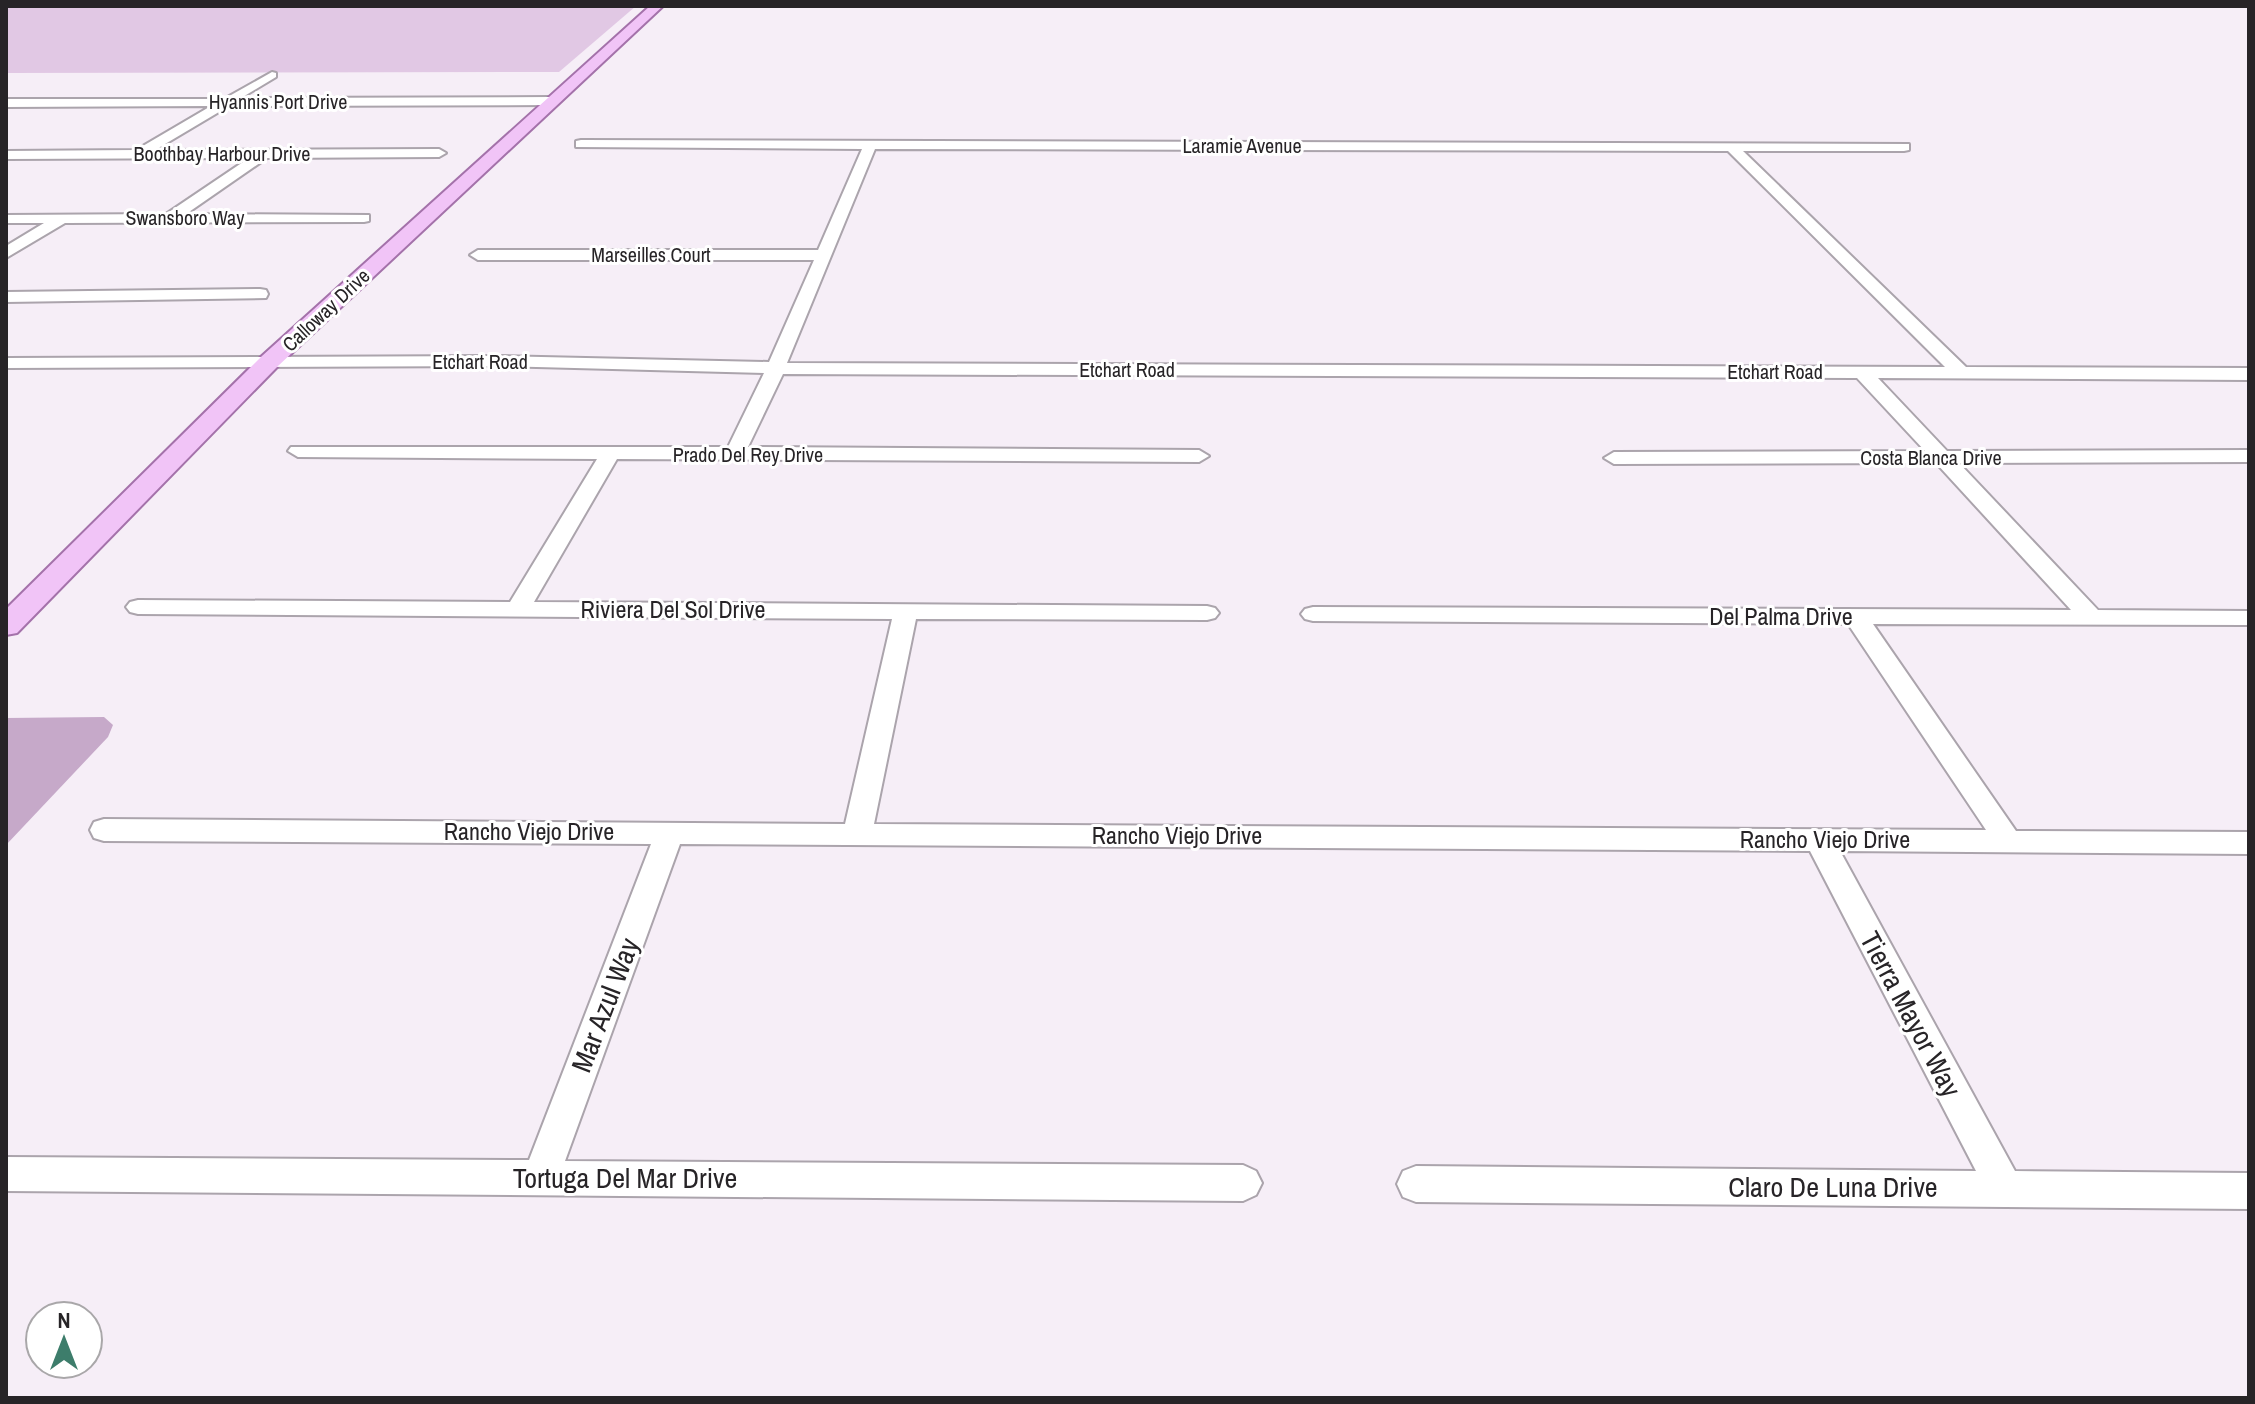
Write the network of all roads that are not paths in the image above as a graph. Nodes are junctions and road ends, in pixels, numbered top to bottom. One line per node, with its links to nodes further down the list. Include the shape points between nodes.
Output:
1 (657, 6): 3 (main road, Calloway Drive)
2 (272, 75): 4 (street)
3 (551, 101): 4 (street, Hyannis Port Drive); 23 (main road, Calloway Drive)
4 (228, 102): 5 (street, Hyannis Port Drive); 11 (street)
5 (6, 103)
6 (581, 144): 7 (street, Laramie Avenue)
7 (870, 145): 8 (street, Laramie Avenue); 20 (street)
8 (1732, 147): 9 (street, Laramie Avenue); 27 (street)
9 (1904, 147)
10 (439, 153): 12 (street, Boothbay Harbour Drive)
11 (139, 154): 12 (street, Boothbay Harbour Drive); 13 (street, Boothbay Harbour Drive)
12 (264, 154): 15 (street)
13 (6, 155)
14 (63, 218): 15 (street, Swansboro Way); 17 (street, Swansboro Way); 18 (street)
15 (170, 218): 16 (street, Swansboro Way)
16 (364, 218)
17 (6, 219)
18 (6, 253)
19 (478, 255): 20 (street, Marseilles Court)
20 (825, 255): 25 (street)
21 (260, 294): 22 (street)
22 (6, 297)
23 (270, 361): 24 (street, Etchart Road); 25 (street, Etchart Road); 44 (main road, Calloway Drive)
24 (6, 363)
25 (776, 368): 26 (street, Etchart Road); 31 (street)
26 (1862, 372): 27 (street, Etchart Road); 35 (street)
27 (1960, 372): 28 (street, Etchart Road)
28 (2245, 377)
29 (298, 451): 30 (street, Prado Del Rey Drive)
30 (610, 454): 31 (street, Prado Del Rey Drive); 37 (street)
31 (735, 454): 32 (street, Prado Del Rey Drive)
32 (1199, 456)
33 (2249, 456): 35 (street, Costa Blanca Drive)
34 (1614, 458): 35 (street, Costa Blanca Drive)
35 (1940, 458): 42 (street)
36 (138, 607): 37 (street, Riviera Del Sol Drive)
37 (518, 609): 38 (street, Riviera Del Sol Drive)
38 (905, 612): 39 (street, Riviera Del Sol Drive); 47 (street)
39 (1207, 613)
40 (1313, 614): 41 (street, Del Palma Drive)
41 (1856, 617): 42 (street, Del Palma Drive); 49 (street)
42 (2092, 618): 43 (street, Del Palma Drive)
43 (2249, 618)
44 (6, 626)
45 (104, 830): 46 (street, Rancho Viejo Drive)
46 (670, 833): 47 (street, Rancho Viejo Drive); 52 (street, Mar Azul Way)
47 (857, 834): 48 (street, Rancho Viejo Drive)
48 (1819, 840): 49 (street, Rancho Viejo Drive); 55 (street, Tierra Mayor Way)
49 (2008, 841): 50 (street, Rancho Viejo Drive)
50 (2249, 843)
51 (6, 1174): 52 (street, Tortuga Del Mar Drive)
52 (541, 1177): 53 (street, Tortuga Del Mar Drive)
53 (1243, 1183)
54 (1416, 1184): 55 (street, Claro De Luna Drive)
55 (2004, 1188): 56 (street, Claro De Luna Drive)
56 (2249, 1191)

